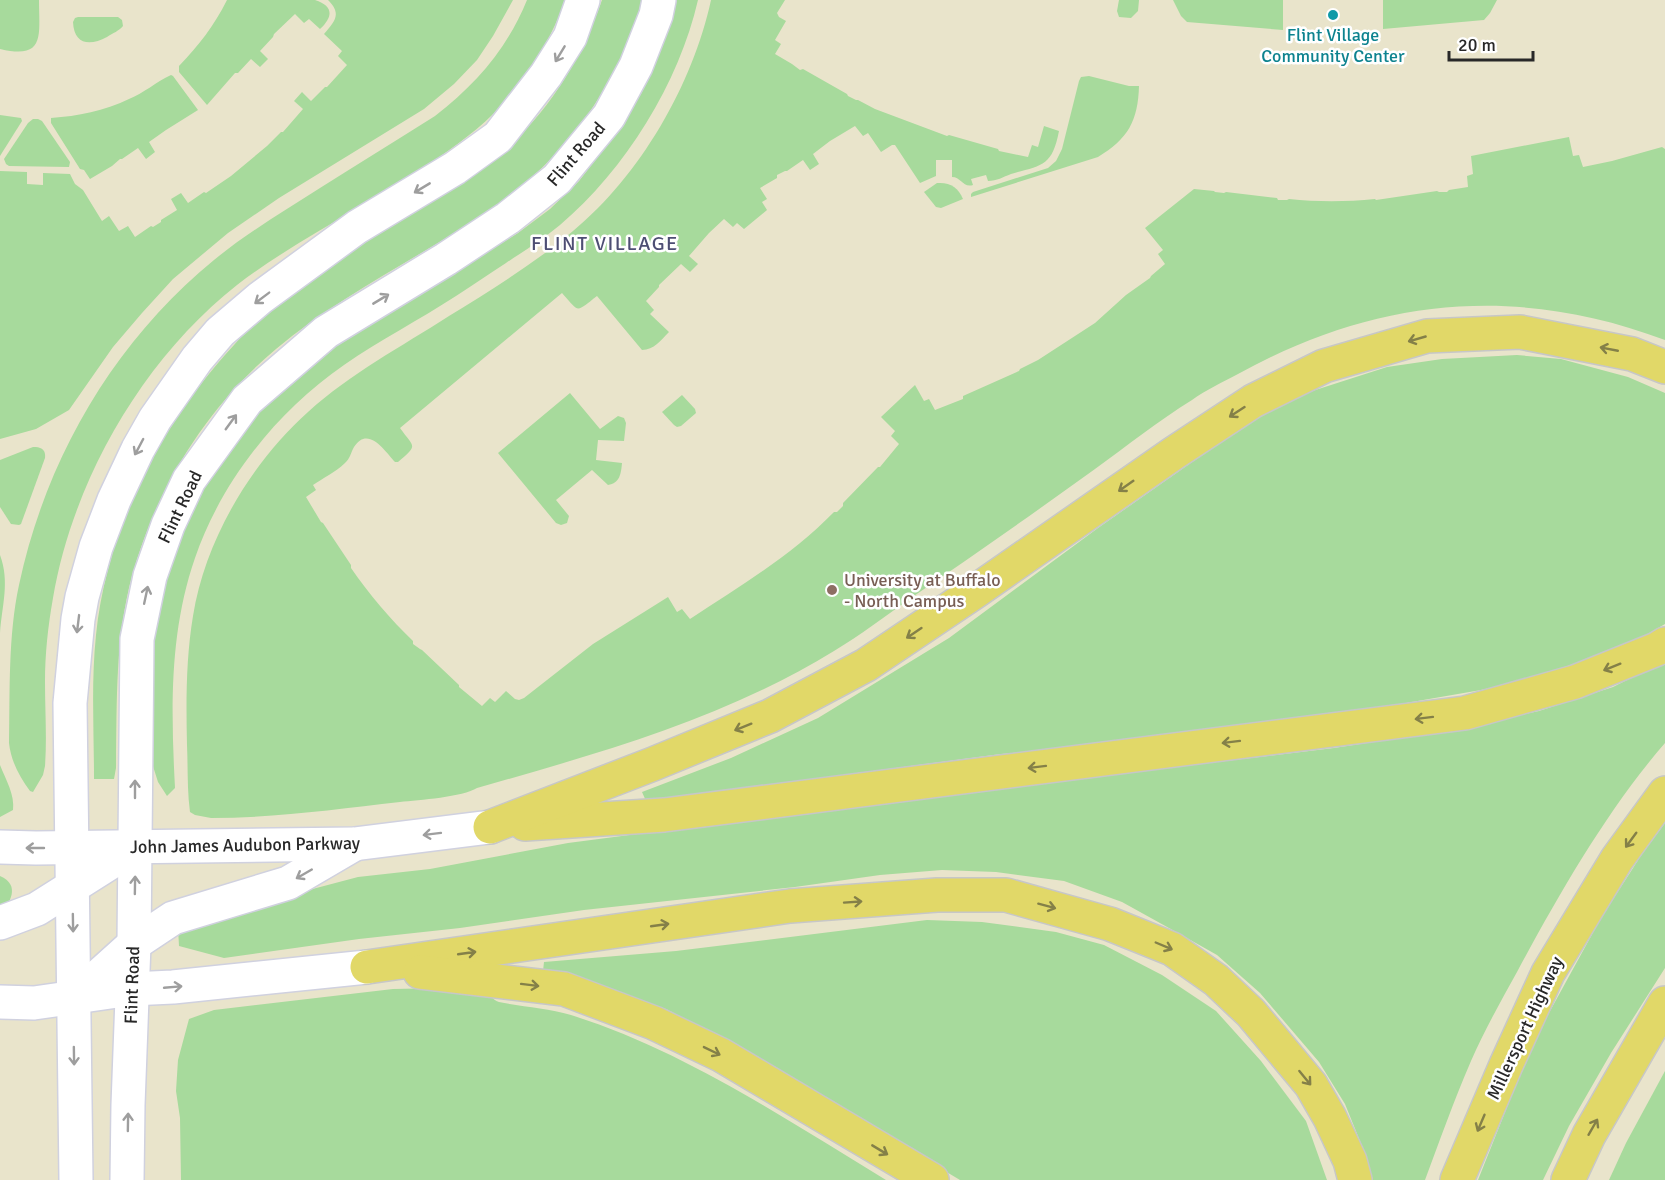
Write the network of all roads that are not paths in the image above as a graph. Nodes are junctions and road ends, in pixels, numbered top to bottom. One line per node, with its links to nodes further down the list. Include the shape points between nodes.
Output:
1 (582, 0): 9 (street, one-way to 9, via 570,37 498,137 357,227 260,298 220,332 155,419 103,528 78,619 70,703)
2 (659, 0): 10 (street, Flint Road, one-way to 2, via 137,639 150,576 189,480 247,400 326,332 446,259 558,179 609,116 636,66)
3 (1665, 367): 6 (main road, one-way to 6, via 1632,354 1520,332 1427,336 1324,366 1253,401 866,665 770,716)
4 (1665, 644): 6 (main road, one-way to 6, via 1575,682 1465,713 664,815)
5 (1665, 793): 23 (main road, Millersport Highway, one-way to 23, via 1617,859 1548,973)
6 (490, 827): 7 (street, John James Audubon Parkway, one-way to 7)
7 (354, 844): 10 (street, John James Audubon Parkway); 13 (street, one-way to 13, via 288,883 173,918)
8 (0, 847): 9 (street, John James Audubon Parkway, one-way to 8)
9 (72, 847): 10 (street, John James Audubon Parkway); 11 (street)
10 (135, 847): 11 (street); 13 (street, Flint Road, one-way to 10)
11 (72, 888): 12 (street, via 37,909); 16 (street, one-way to 16)
12 (0, 923)
13 (134, 944): 15 (street, Flint Road); 16 (street)
14 (367, 968): 15 (street, one-way to 14); 21 (main road, one-way to 21, via 564,989 654,1023 721,1055); 22 (main road, one-way to 22, via 790,906 936,895 1006,895 1141,936 1172,949 1216,980 1251,1013 1311,1085 1350,1161)
15 (131, 989): 16 (street); 20 (street, Flint Road, one-way to 15)
16 (74, 998): 17 (street); 19 (street, one-way to 19)
17 (0, 1002)
18 (1665, 1003): 24 (main road, one-way to 18, via 1589,1135)
19 (76, 1180)
20 (127, 1180)
21 (932, 1180)
22 (1355, 1180)
23 (1457, 1180)
24 (1568, 1180)

